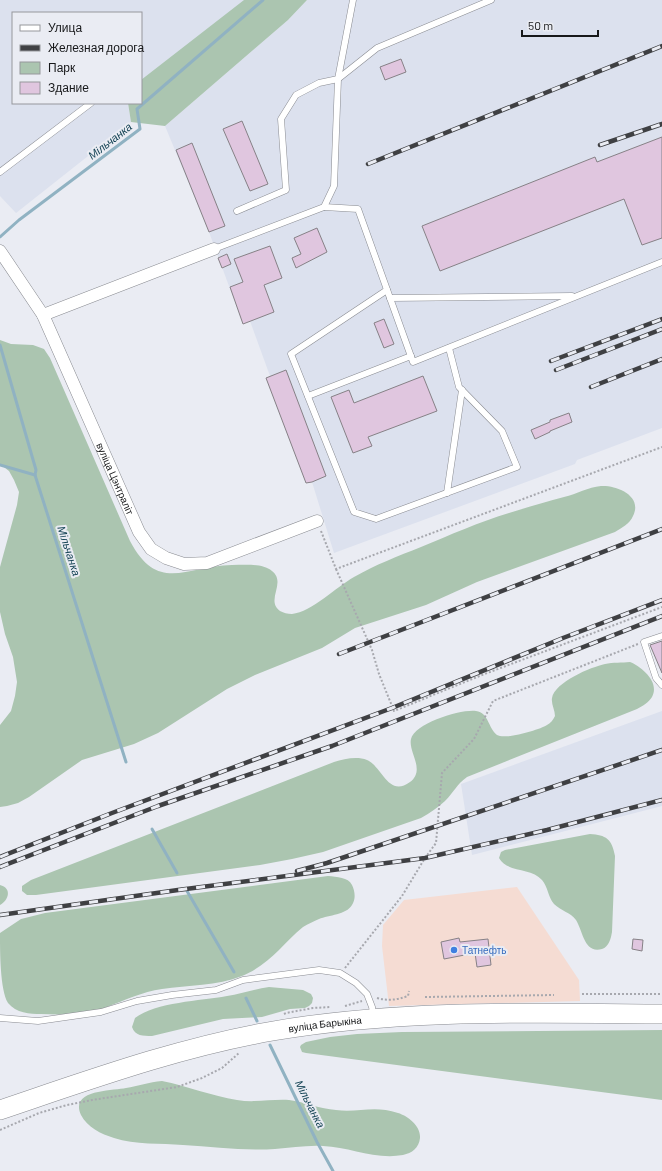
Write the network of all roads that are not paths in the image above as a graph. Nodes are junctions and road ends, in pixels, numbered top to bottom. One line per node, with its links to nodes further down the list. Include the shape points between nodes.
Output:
1 (353, 0): 3 (lane)
2 (491, 0): 3 (lane, via 377,48)
3 (338, 79): 6 (lane, via 334,186); 7 (lane, via 319,83 296,95 281,119 286,190)
4 (90, 104): 5 (lane)
5 (0, 172)
6 (324, 207): 8 (lane); 11 (lane, via 358,209)
7 (237, 210)
8 (214, 249): 14 (street)
9 (3, 256): 14 (street, вуліца Цэнтраліт)
10 (662, 262): 12 (lane)
11 (387, 290): 13 (lane); 18 (lane, via 291,354)
12 (577, 296): 13 (lane); 15 (lane)
13 (390, 298): 16 (lane)
14 (43, 315): 20 (street, вуліца Цэнтраліт, via 139,532 151,549 184,564 207,563)
15 (449, 348): 16 (lane, via 413,362); 17 (lane)
16 (411, 356): 18 (lane)
17 (462, 390): 19 (lane); 19 (lane, via 502,431 517,467)
18 (308, 396): 19 (lane, via 354,512 376,519)
19 (447, 493)
20 (316, 521)
21 (662, 636): 22 (lane, via 644,642 656,678)
22 (662, 685)
23 (662, 1014): 25 (main road, вуліца Барыкіна, via 448,1015)
24 (0, 1018): 25 (lane, via 38,1021 101,1012 151,998 216,990 243,980 319,970 340,973 356,983 369,997)
25 (374, 1019): 26 (main road, вуліца Барыкіна, via 252,1034 135,1066)
26 (0, 1110)

